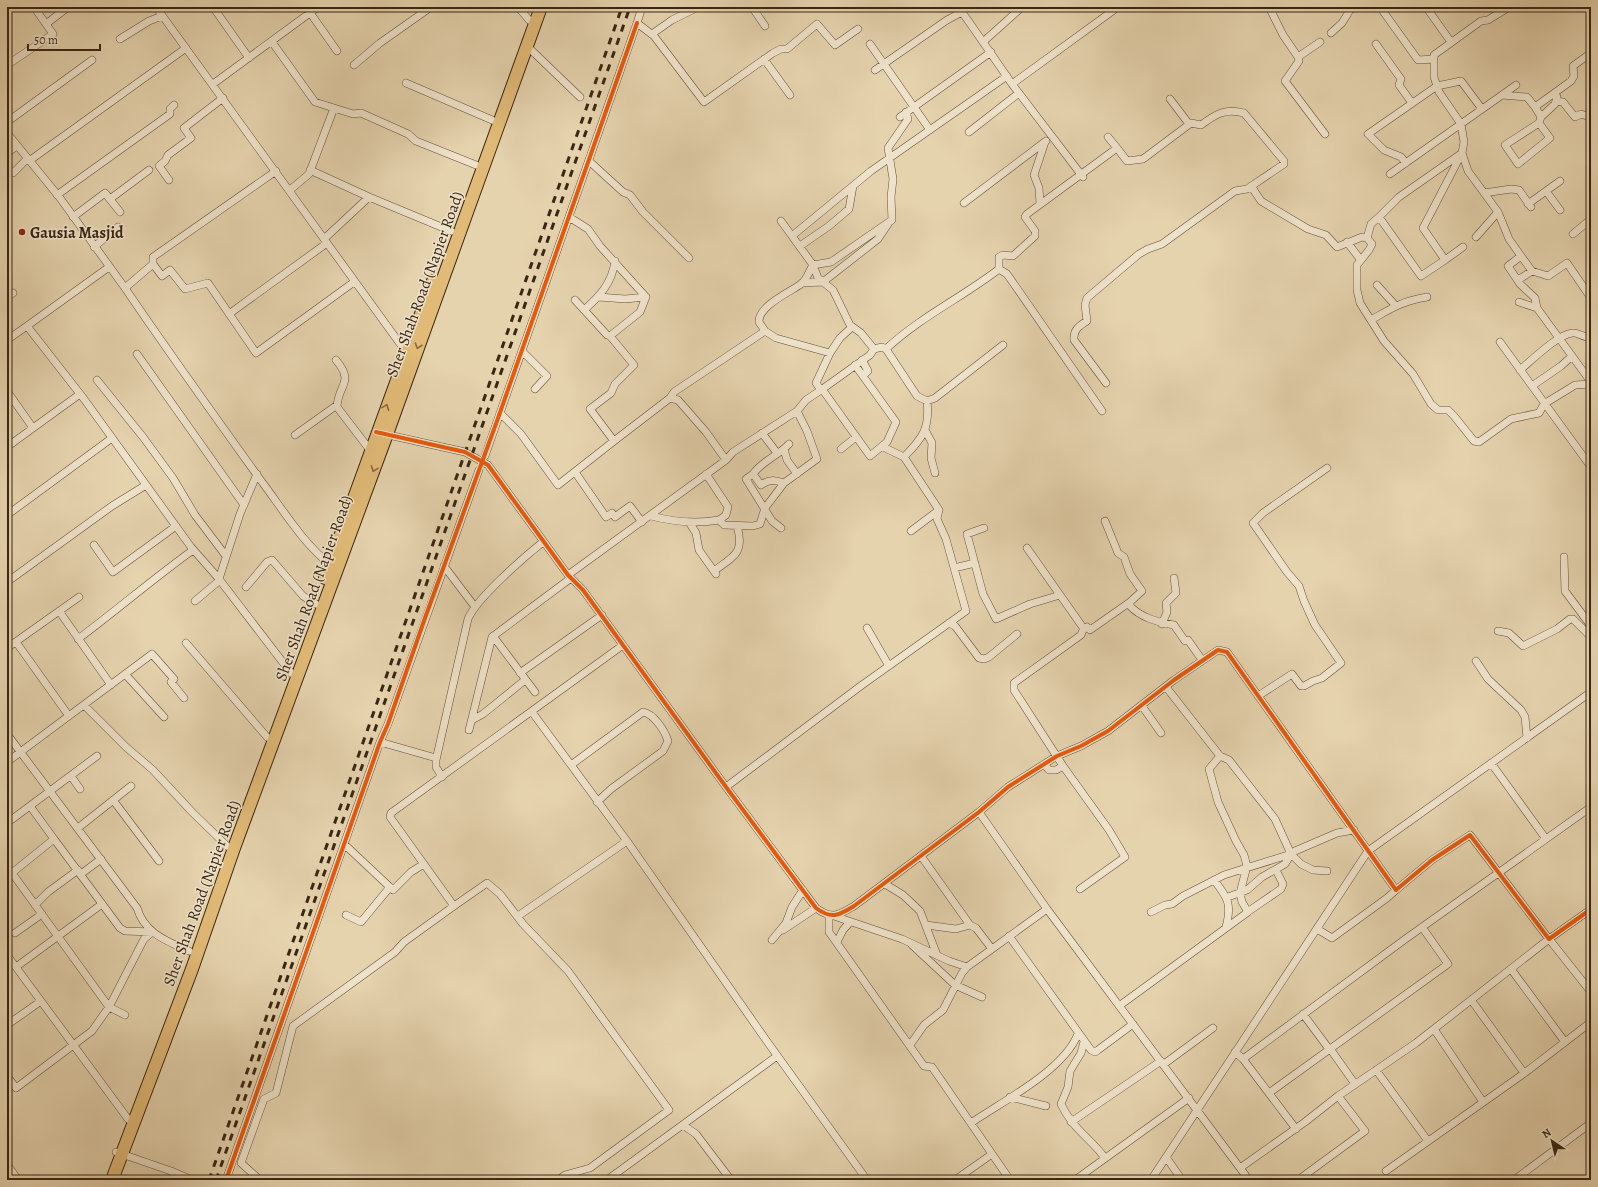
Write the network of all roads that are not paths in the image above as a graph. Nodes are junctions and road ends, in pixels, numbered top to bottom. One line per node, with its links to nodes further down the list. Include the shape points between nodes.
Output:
1 (34, 7): 25 (street)
2 (68, 7): 25 (street)
3 (156, 7): 22 (street)
4 (213, 7): 43 (street)
5 (318, 7): 20 (street)
6 (430, 7): 49 (street)
7 (518, 7): 23 (street)
8 (533, 7): 23 (main road, Sher Shah Road (Napier Road))
9 (541, 7): 37 (main road, Sher Shah Road (Napier Road))
10 (642, 7): 24 (street)
11 (698, 7): 29 (street)
12 (752, 7): 26 (street)
13 (1022, 7): 32 (street)
14 (1118, 7): 54 (street)
15 (1355, 7): 28 (street)
16 (1380, 7): 45 (street, via 1418,60)
17 (1426, 7): 34 (street)
18 (1509, 7): 34 (street, via 1488,20 1481,21)
19 (1272, 8): 42 (street, via 1283,35)
20 (308, 10): 31 (street); 39 (street)
21 (964, 10): 32 (street); 47 (street)
22 (162, 16): 30 (street); 38 (street)
23 (529, 20): 71 (main road, Sher Shah Road (Napier Road))
24 (636, 23): 29 (street); 91 (street)
25 (46, 24): 48 (street, via 53,34)
26 (765, 26)
27 (858, 29): 44 (street, via 835,45 817,24 787,49)
28 (1331, 33)
29 (652, 34): 44 (street, via 704,102)
30 (120, 39)
31 (272, 42): 43 (street); 69 (street, via 315,102)
32 (983, 42): 40 (street)
33 (1320, 42): 42 (street)
34 (1451, 42): 45 (street, via 1434,54)
35 (870, 44): 47 (street)
36 (1376, 44): 65 (street, via 1401,80 1399,85)
37 (528, 46): 61 (street); 198 (main road, Sher Shah Road (Napier Road), one-way to 198)
38 (186, 48): 53 (street); 89 (street)
39 (337, 51)
40 (990, 52): 51 (street); 67 (street)
41 (1591, 53): 57 (street, via 1573,66 1574,76)
42 (1298, 57): 80 (street, via 1299,61 1285,81)
43 (249, 58): 53 (street)
44 (764, 59): 59 (street)
45 (1434, 59): 56 (street)
46 (92, 60): 73 (street)
47 (884, 64): 50 (street); 67 (street)
48 (7, 65)
49 (354, 65)
50 (875, 70)
51 (1007, 76): 54 (street); 77 (street)
52 (406, 83): 71 (street)
53 (213, 84): 62 (street)
54 (1012, 84): 58 (street)
55 (1516, 85): 60 (street)
56 (1437, 86): 65 (street); 70 (street, via 1462,80); 75 (street)
57 (1560, 89): 64 (street); 68 (street)
58 (1020, 93): 78 (street); 81 (street)
59 (790, 95)
60 (1502, 95): 68 (street, via 1527,97); 70 (street)
61 (580, 97)
62 (223, 98): 94 (street, via 184,128 191,138 168,155); 98 (street)
63 (1170, 99): 74 (street)
64 (1556, 101): 72 (street); 76 (street, via 1563,102 1575,116 1581,114 1590,118)
65 (1412, 103): 92 (street, via 1368,134 1384,150 1402,157)
66 (174, 105): 108 (street, via 170,109 170,114)
67 (914, 107): 77 (street); 88 (street, via 903,115 908,119 888,148)
68 (1535, 107): 72 (street)
69 (334, 108): 93 (street, via 353,114 361,113 408,134 416,141); 97 (street)
70 (1482, 109): 75 (street)
71 (492, 120): 93 (main road, Sher Shah Road (Napier Road))
72 (1540, 120): 72 (street, via 1550,138 1518,164 1505,146)
73 (7, 122)
74 (1189, 124): 85 (street, via 1143,159 1127,161); 104 (street, via 1193,122 1201,125 1218,113 1228,110 1244,113 1284,161 1284,164)
75 (1461, 124): 87 (street, via 1464,142); 92 (street)
76 (1591, 124)
77 (930, 130): 88 (street)
78 (968, 132)
79 (7, 133): 84 (street)
80 (1325, 134)
81 (1052, 136): 83 (street); 100 (street)
82 (1108, 137): 85 (street)
83 (1046, 142): 111 (street); 112 (street, via 1034,175 1039,188)
84 (17, 146): 86 (street); 89 (street)
85 (1117, 148): 100 (street)
86 (7, 153)
87 (1462, 153): 107 (street, via 1468,171); 118 (street, via 1399,197); 136 (street, via 1423,228)
88 (890, 158): 103 (street); 121 (street, via 893,180 892,220)
89 (28, 160): 95 (street, via 12,174); 108 (street)
90 (154, 160): 94 (street)
91 (589, 160): 117 (street); 134 (street, via 623,192 630,195)
92 (1406, 163): 99 (street)
93 (476, 165): 123 (main road, Sher Shah Road (Napier Road))
94 (159, 166): 101 (street)
95 (7, 170)
96 (150, 170): 110 (street)
97 (310, 170): 105 (street, via 309,174); 109 (street)
98 (276, 171): 105 (street); 138 (street, via 153,257)
99 (1390, 174)
100 (1082, 175): 112 (street)
101 (169, 180)
102 (1560, 181): 106 (street)
103 (853, 186): 125 (street); 130 (street, via 849,209 830,226)
104 (1251, 186): 129 (street, via 1261,201 1308,229 1326,235 1337,247); 182 (street, via 1235,192 1162,244 1139,254 1087,298 1087,321 1073,333 1074,340)
105 (290, 190): 128 (street)
106 (1546, 191): 107 (street, via 1529,206 1519,190); 113 (street)
107 (1484, 192): 115 (street)
108 (57, 195): 116 (street)
109 (369, 197): 123 (street); 128 (street)
110 (110, 199): 114 (street); 116 (street, via 105,193)
111 (964, 203)
112 (1040, 204): 141 (street, via 1025,217 1035,231 1035,236 1013,256 999,257)
113 (1560, 210)
114 (120, 212)
115 (1498, 212): 126 (street); 133 (street, via 1509,239)
116 (73, 216): 132 (street)
117 (569, 217): 137 (street, via 588,229); 171 (street)
118 (1379, 217): 127 (street, via 1371,224); 136 (street, via 1421,276)
119 (1591, 219): 124 (street)
120 (781, 221): 125 (street)
121 (889, 222): 139 (street, via 831,262); 145 (street, via 878,239)
122 (118, 227): 132 (street)
123 (451, 231): 172 (main road, Sher Shah Road (Napier Road))
124 (1572, 234)
125 (792, 236): 130 (street)
126 (1476, 237)
127 (1367, 238): 129 (street); 135 (street, via 1372,244)
128 (326, 241): 144 (street); 158 (street)
129 (1347, 242): 135 (street)
130 (800, 246): 139 (street)
131 (1463, 246): 136 (street)
132 (94, 247): 140 (street)
133 (1521, 256): 142 (street); 143 (street, via 1508,266)
134 (688, 258)
135 (1360, 259): 159 (street, via 1357,265 1357,290 1360,303)
136 (1445, 260)
137 (615, 261): 149 (street, via 609,283); 150 (street)
138 (153, 264): 148 (street); 158 (street, via 162,276 170,270 185,289 208,283)
139 (813, 265): 145 (street, via 818,278); 146 (street)
140 (109, 267): 148 (street); 160 (street)
141 (999, 269): 170 (street, via 905,333); 194 (street, via 1007,274)
142 (1532, 271): 143 (street); 152 (street, via 1548,276 1567,263)
143 (1518, 280): 156 (street, via 1535,298)
144 (354, 282): 158 (street, via 256,353); 172 (street)
145 (823, 282): 146 (street); 161 (street, via 833,290)
146 (802, 283): 162 (street, via 783,294 761,314 759,322)
147 (1377, 285): 155 (street)
148 (125, 288): 218 (street)
149 (599, 297): 150 (street); 157 (street)
150 (646, 297): 164 (street, via 640,312)
151 (1427, 297): 155 (street)
152 (1591, 298)
153 (575, 300): 157 (street)
154 (1519, 302): 156 (street)
155 (1395, 305): 159 (street)
156 (1537, 308): 165 (street)
157 (584, 310): 164 (street)
158 (230, 314)
159 (1371, 320): 191 (street, via 1384,341 1413,374 1431,404 1438,410 1448,410 1474,441 1479,442 1511,419 1539,413)
160 (27, 326): 166 (street); 188 (street)
161 (852, 327): 169 (street, via 861,333); 173 (street, via 840,338)
162 (764, 331): 173 (street, via 776,338); 189 (street, via 674,392)
163 (1591, 335): 165 (street, via 1587,337 1570,333)
164 (610, 336): 203 (street, via 634,365 614,384 611,393 590,409)
165 (1560, 339): 175 (street); 179 (street)
166 (7, 340)
167 (1500, 342): 179 (street)
168 (1003, 346): 190 (street, via 935,398)
169 (874, 349): 170 (street); 177 (street)
170 (886, 349): 190 (street, via 918,396)
171 (522, 351): 185 (street, via 547,376); 195 (street)
172 (406, 352): 198 (main road, Sher Shah Road (Napier Road), one-way to 172)
173 (830, 353): 186 (street, via 816,383)
174 (137, 354): 224 (street)
175 (1572, 356): 183 (street); 184 (street)
176 (336, 360): 192 (street, via 346,375)
177 (862, 360): 178 (street); 180 (street, via 868,371)
178 (855, 365): 180 (street); 186 (street)
179 (1520, 370): 184 (street)
180 (863, 376): 205 (street, via 896,422)
181 (97, 380): 242 (street, via 143,437)
182 (1106, 383)
183 (1591, 383): 191 (street, via 1575,386)
184 (1532, 386): 191 (street)
185 (535, 389)
186 (821, 390): 193 (street, via 806,400); 201 (street)
187 (7, 391): 196 (street)
188 (80, 394): 196 (street); 202 (street)
189 (670, 398): 203 (street); 212 (street, via 678,400)
190 (927, 400): 197 (street)
191 (1544, 404): 211 (street)
192 (338, 405): 200 (street); 207 (street)
193 (797, 411): 199 (street); 221 (street, via 818,459)
194 (1102, 411)
195 (500, 414): 209 (street); 216 (street, via 521,434 558,485)
196 (34, 428): 204 (street)
197 (925, 430): 210 (street, via 923,436); 217 (street, via 932,443 931,458)
198 (382, 433): 207 (main road, Sher Shah Road (Napier Road)); 238 (street, via 465,452 488,465); 328 (main road, Sher Shah Road (Napier Road), one-way to 328)
199 (762, 433): 208 (street); 212 (street, via 733,452)
200 (295, 435)
201 (856, 437): 205 (street, via 870,456); 206 (street)
202 (112, 438): 223 (street); 227 (street)
203 (614, 441): 216 (street)
204 (7, 447)
205 (883, 447): 210 (street)
206 (841, 448)
207 (370, 450): 245 (main road, Sher Shah Road (Napier Road))
208 (777, 453): 220 (street); 221 (street, via 786,446 787,460)
209 (484, 456)
210 (904, 457): 226 (street)
211 (1589, 458): 213 (street)
212 (726, 460): 219 (street)
213 (1591, 467)
214 (1327, 468): 286 (street, via 1263,513 1254,523 1299,586 1315,625 1341,663 1322,678 1304,686 1301,686 1292,674)
215 (479, 470): 246 (street)
216 (575, 472): 231 (street, via 606,517 612,512 615,517 630,506)
217 (935, 473)
218 (257, 474): 224 (street); 245 (street, via 316,552)
219 (706, 474): 228 (street); 229 (street, via 728,507 726,515)
220 (753, 474): 222 (street, via 761,485 772,480); 225 (street, via 746,479)
221 (797, 474): 222 (street)
222 (784, 483): 225 (street)
223 (146, 485): 233 (street); 251 (street, via 112,506)
224 (244, 505): 242 (street)
225 (764, 508): 234 (street, via 760,524); 235 (street, via 772,520)
226 (939, 510): 237 (street); 247 (street, via 937,519)
227 (7, 515)
228 (651, 516): 231 (street); 232 (street)
229 (719, 520): 232 (street); 234 (street, via 724,525)
230 (1105, 521): 256 (street, via 1118,553 1124,557 1130,574 1142,591)
231 (642, 522): 248 (street)
232 (689, 522): 234 (street, via 696,533 699,550 715,572 740,549)
233 (176, 526): 239 (street, via 113,572); 241 (street)
234 (738, 526)
235 (782, 528)
236 (984, 528): 244 (street, via 967,534)
237 (911, 531)
238 (543, 542): 248 (street); 258 (street, via 525,556)
239 (94, 545)
240 (1027, 548): 253 (street)
241 (194, 550): 250 (street); 270 (street)
242 (226, 556): 250 (street)
243 (1564, 556): 263 (street, via 1565,591)
244 (975, 563): 247 (street); 253 (street, via 983,594 996,619 1030,604)
245 (330, 564): 257 (main road, Sher Shah Road (Napier Road))
246 (444, 566): 258 (street); 299 (street)
247 (954, 568): 261 (street, via 966,611)
248 (569, 577): 260 (street, via 583,590); 268 (street)
249 (1174, 578): 262 (street, via 1176,593 1166,603 1167,612)
250 (220, 580): 255 (street); 278 (street)
251 (7, 582)
252 (246, 588): 257 (street, via 267,562 272,560 303,596)
253 (1060, 595): 265 (street)
254 (79, 596): 259 (street)
255 (195, 601)
256 (1130, 602): 262 (street, via 1136,613); 265 (street, via 1090,630 1087,627)
257 (316, 604): 278 (main road, Sher Shah Road (Napier Road))
258 (475, 607): 304 (street, via 468,619)
259 (59, 611): 270 (street); 271 (street)
260 (602, 615): 273 (street); 279 (street)
261 (949, 623): 267 (street, via 955,626 979,658 984,659); 277 (street)
262 (1162, 624): 275 (street, via 1174,625)
263 (1591, 626)
264 (867, 628): 277 (street)
265 (1084, 629): 302 (street, via 1081,635 1014,683 1014,690)
266 (1498, 631): 269 (street, via 1509,633 1523,646 1570,619)
267 (1017, 634)
268 (493, 636): 279 (street); 293 (street, via 489,642)
269 (1591, 637)
270 (78, 639): 282 (street)
271 (16, 642): 274 (street); 291 (street)
272 (186, 643): 297 (street)
273 (623, 645): 290 (street); 313 (street)
274 (7, 648)
275 (1202, 660): 283 (street); 286 (street, via 1218,650 1227,652)
276 (1476, 661): 298 (street, via 1488,679 1521,710 1525,717)
277 (889, 666): 313 (street)
278 (291, 673): 297 (main road, Sher Shah Road (Napier Road))
279 (520, 673): 281 (street)
280 (125, 674): 282 (street); 287 (street, via 152,654 174,679 171,682); 292 (street)
281 (525, 680): 284 (street); 293 (street)
282 (111, 685): 288 (street)
283 (1166, 687): 289 (street); 303 (street)
284 (535, 692)
285 (1591, 692): 298 (street)
286 (1258, 696): 323 (street)
287 (184, 698)
288 (84, 705): 291 (street); 328 (street)
289 (1142, 706): 295 (street); 302 (street, via 1108,732)
290 (532, 712): 308 (street); 311 (street)
291 (69, 716): 300 (street)
292 (164, 717)
293 (472, 720): 294 (street)
294 (469, 730)
295 (1161, 733)
296 (7, 734): 300 (street)
297 (267, 737): 328 (main road, Sher Shah Road (Napier Road))
298 (1527, 738): 306 (street)
299 (380, 742): 304 (street); 327 (street)
300 (21, 752): 305 (street); 315 (street)
301 (97, 756): 310 (street)
302 (1057, 756): 307 (street); 309 (street)
303 (1220, 756): 330 (street, via 1229,760 1275,819); 336 (street, via 1209,769 1218,802)
304 (436, 758): 311 (street, via 436,767)
305 (7, 762)
306 (1491, 763): 325 (street); 329 (street)
307 (1044, 764): 309 (street, via 1049,770); 320 (street, via 1008,786)
308 (571, 765): 317 (street); 317 (street, via 643,712 652,716 667,736 668,741 662,751)
309 (1063, 766): 345 (street, via 1125,857)
310 (71, 776): 314 (street); 315 (street)
311 (442, 777): 334 (street, via 391,813 390,817)
312 (131, 786): 316 (street)
313 (726, 788): 346 (street)
314 (80, 789)
315 (50, 791): 318 (street); 322 (street)
316 (113, 800): 322 (street); 333 (street)
317 (597, 802): 326 (street)
318 (30, 806): 321 (street); 324 (street)
319 (1591, 807): 325 (street)
320 (979, 812): 331 (street); 354 (street)
321 (7, 823)
322 (78, 828): 332 (street)
323 (1354, 830): 329 (street); 330 (street, via 1337,833)
324 (54, 839): 339 (street); 341 (street)
325 (1546, 839): 340 (street)
326 (627, 841): 359 (street); 404 (street)
327 (344, 844): 344 (street); 436 (street)
328 (231, 847): 376 (main road, Sher Shah Road (Napier Road)); 380 (main road, Sher Shah Road (Napier Road))
329 (1368, 851): 347 (street); 367 (street)
330 (1291, 854): 336 (street); 337 (street, via 1285,864); 338 (street, via 1301,864 1313,870)
331 (921, 856): 343 (street); 364 (street)
332 (101, 859): 339 (street); 368 (street, via 137,908 140,919)
333 (159, 861)
334 (424, 864): 344 (street, via 411,872 393,890); 352 (street)
335 (7, 866): 341 (street)
336 (1247, 866): 342 (street); 348 (street)
337 (1276, 870): 348 (street); 356 (street, via 1283,884 1281,889)
338 (1327, 871)
339 (79, 872): 350 (street); 351 (street, via 48,892)
340 (1499, 873): 347 (street, via 1470,835 1432,860); 366 (street); 372 (street)
341 (10, 875): 351 (street)
342 (1214, 880): 349 (street); 355 (street, via 1172,904)
343 (885, 884): 360 (street, via 854,906); 363 (street, via 903,895 920,911)
344 (390, 887): 358 (street, via 361,922)
345 (1080, 889)
346 (803, 890): 353 (street); 353 (street, via 786,923 774,937)
347 (1396, 890): 367 (street, via 1332,938)
348 (1240, 893): 349 (street); 356 (street, via 1248,912)
349 (1228, 897): 365 (street)
350 (102, 904): 368 (street, via 125,931); 371 (street)
351 (35, 905): 357 (street)
352 (454, 906): 359 (street, via 487,883); 437 (street, via 293,1026 276,1093 264,1099 241,1163)
353 (816, 908): 360 (street)
354 (1047, 909): 370 (street); 388 (street)
355 (1151, 912)
356 (1246, 913): 365 (street)
357 (42, 914): 369 (street); 371 (street)
358 (346, 915)
359 (518, 916): 438 (street, via 568,971 669,1110 590,1168 565,1175)
360 (832, 916): 362 (street); 373 (street, via 829,932)
361 (1591, 916): 372 (street, via 1587,912)
362 (850, 922): 373 (street); 374 (street)
363 (926, 925): 364 (street, via 956,929); 378 (street)
364 (970, 925): 375 (street, via 976,928)
365 (1226, 927): 388 (street)
366 (1422, 927): 390 (street); 402 (street, via 1448,964)
367 (1317, 929): 403 (street)
368 (152, 932): 376 (street); 389 (street, via 144,939)
369 (15, 933)
370 (1009, 936): 375 (street); 397 (street)
371 (59, 937): 379 (street); 389 (street)
372 (1550, 939): 382 (street); 384 (street)
373 (837, 942): 400 (street)
374 (909, 942): 378 (street); 383 (street)
375 (992, 949): 381 (street)
376 (189, 951): 380 (main road, Sher Shah Road (Napier Road))
377 (7, 955): 379 (street)
378 (937, 955): 381 (street)
379 (16, 967): 386 (street)
380 (188, 967): 418 (main road, Sher Shah Road (Napier Road)); 425 (main road, Sher Shah Road (Napier Road))
381 (967, 967): 383 (street)
382 (1511, 970): 387 (street); 399 (street)
383 (955, 985): 385 (street); 400 (street, via 943,1010 924,1025)
384 (1591, 992)
385 (982, 997)
386 (41, 1001): 394 (street); 401 (street)
387 (1472, 1001): 396 (street); 408 (street)
388 (1119, 1006): 393 (street)
389 (109, 1007): 391 (street); 401 (street, via 92,1031)
390 (1303, 1014): 402 (street); 405 (street)
391 (125, 1015)
392 (1591, 1022): 399 (street)
393 (1133, 1024): 398 (street, via 1095,1052); 406 (street)
394 (7, 1025)
395 (1213, 1028): 406 (street)
396 (1434, 1029): 407 (street); 415 (street)
397 (1078, 1034): 398 (street); 413 (street, via 1073,1047 1039,1079)
398 (1084, 1042): 419 (street, via 1081,1053 1070,1071 1062,1104)
399 (1565, 1042): 408 (street)
400 (910, 1045): 420 (street, via 924,1066 932,1068)
401 (74, 1046): 409 (street, via 16,1088); 418 (street)
402 (1330, 1049): 410 (street); 411 (street)
403 (1236, 1052): 405 (street); 417 (street)
404 (777, 1056): 422 (street); 441 (street)
405 (1242, 1059): 411 (street)
406 (1162, 1062): 414 (street); 419 (street)
407 (1376, 1070): 410 (street); 424 (street)
408 (1524, 1073): 415 (street)
409 (7, 1076)
410 (1355, 1084): 412 (street)
411 (1269, 1093): 423 (street)
412 (1338, 1096): 423 (street); 448 (street, via 1365,1131)
413 (1010, 1097): 416 (street); 420 (street)
414 (1189, 1098): 417 (street); 428 (street)
415 (1483, 1102): 424 (street)
416 (1046, 1106)
417 (1198, 1110): 427 (street); 430 (street)
418 (128, 1119): 425 (main road, Sher Shah Road (Napier Road))
419 (1071, 1122): 428 (street, via 1095,1144)
420 (971, 1123): 426 (street)
421 (1591, 1123): 449 (street)
422 (683, 1125): 439 (street); 440 (street, via 696,1134)
423 (1296, 1129): 430 (street)
424 (1428, 1141): 431 (street)
425 (119, 1152): 433 (main road, Sher Shah Road (Napier Road)); 434 (main road, Sher Shah Road (Napier Road)); 435 (street)
426 (992, 1154): 442 (street); 443 (street)
427 (1166, 1157): 445 (street); 446 (street)
428 (1105, 1158): 444 (street)
429 (7, 1164): 432 (street)
430 (1240, 1168): 447 (street)
431 (1386, 1171)
432 (18, 1180)
433 (104, 1180)
434 (112, 1180)
435 (192, 1180)
436 (226, 1180)
437 (260, 1180)
438 (558, 1180)
439 (607, 1180)
440 (731, 1180)
441 (868, 1180)
442 (956, 1180)
443 (1010, 1180)
444 (1075, 1180)
445 (1151, 1180)
446 (1182, 1180)
447 (1249, 1180)
448 (1298, 1180)
449 (1514, 1180)

